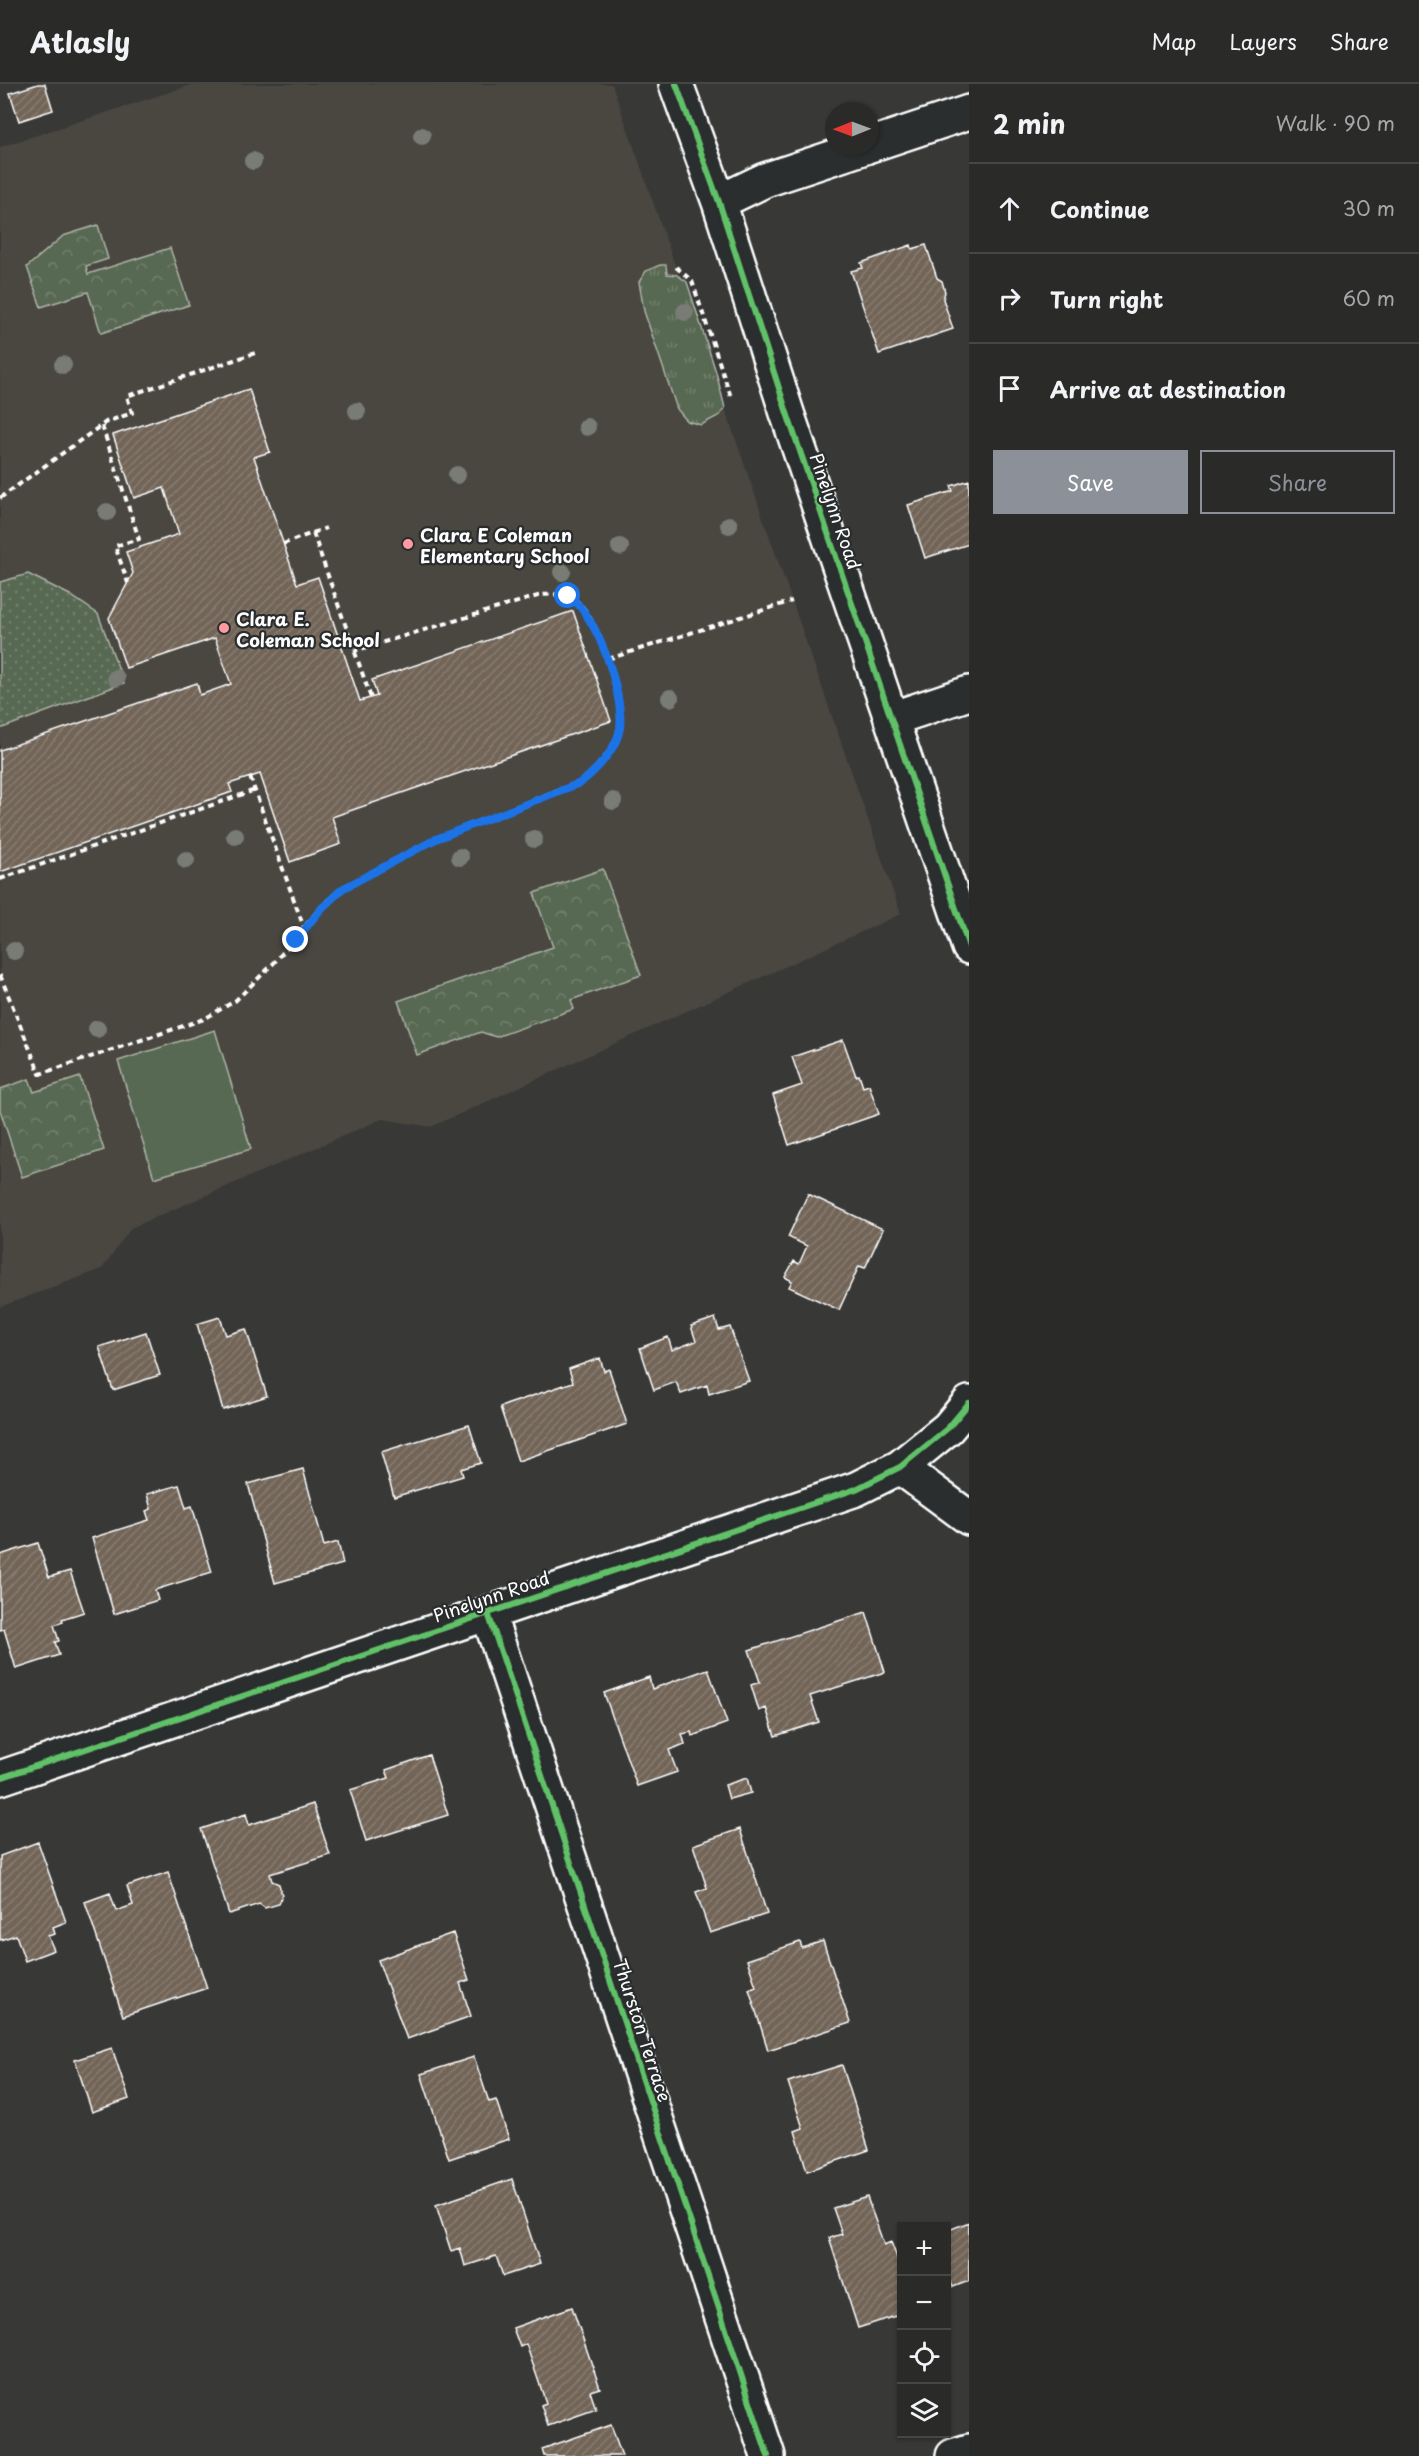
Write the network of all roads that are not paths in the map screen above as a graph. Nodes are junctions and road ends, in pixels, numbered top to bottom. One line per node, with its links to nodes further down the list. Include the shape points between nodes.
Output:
1 (676, 84): 5 (street, Pinelynn Road)
2 (969, 112): 3 (street)
3 (879, 142)
4 (838, 156): 5 (street, via 765,180)
5 (719, 202): 7 (street, Pinelynn Road)
6 (969, 693): 7 (street)
7 (891, 719): 8 (street, Pinelynn Road)
8 (969, 947)
9 (969, 1404): 10 (street, Pinelynn Road, via 948,1428)
10 (900, 1467): 11 (street); 12 (street, Pinelynn Road, via 856,1489)
11 (969, 1518)
12 (488, 1613): 13 (street, Pinelynn Road); 15 (street, Thurston Terrace)
13 (0, 1778)
14 (969, 2451): 16 (street)
15 (768, 2456)
16 (953, 2456)

